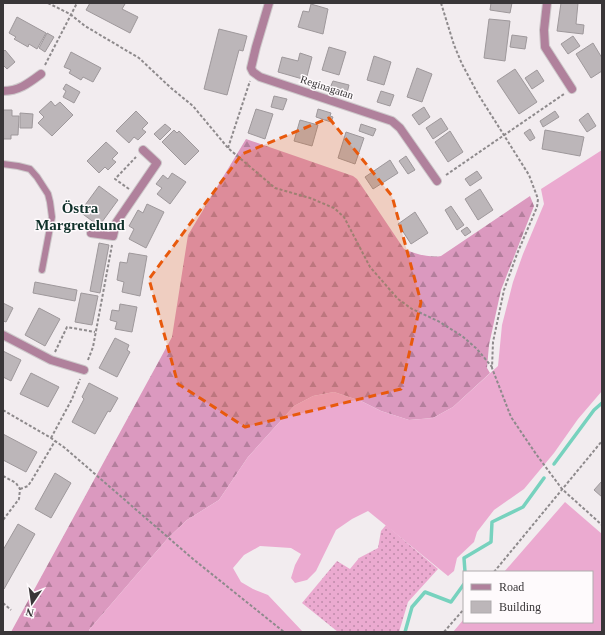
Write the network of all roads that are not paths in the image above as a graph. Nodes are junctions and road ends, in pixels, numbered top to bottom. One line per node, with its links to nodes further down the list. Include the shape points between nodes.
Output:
1 (269, 3): 8 (street, Reginagatan, via 253,58 253,72 392,121 400,128)
2 (547, 3): 4 (street, via 545,47)
3 (41, 74): 5 (street, via 19,89)
4 (572, 89)
5 (3, 91)
6 (143, 150): 9 (street, via 157,163 116,223 113,236)
7 (3, 164): 10 (lane, via 30,169 48,194 52,217)
8 (437, 181)
9 (91, 233)
10 (42, 270)
11 (3, 335): 12 (street, via 51,360)
12 (84, 370)

